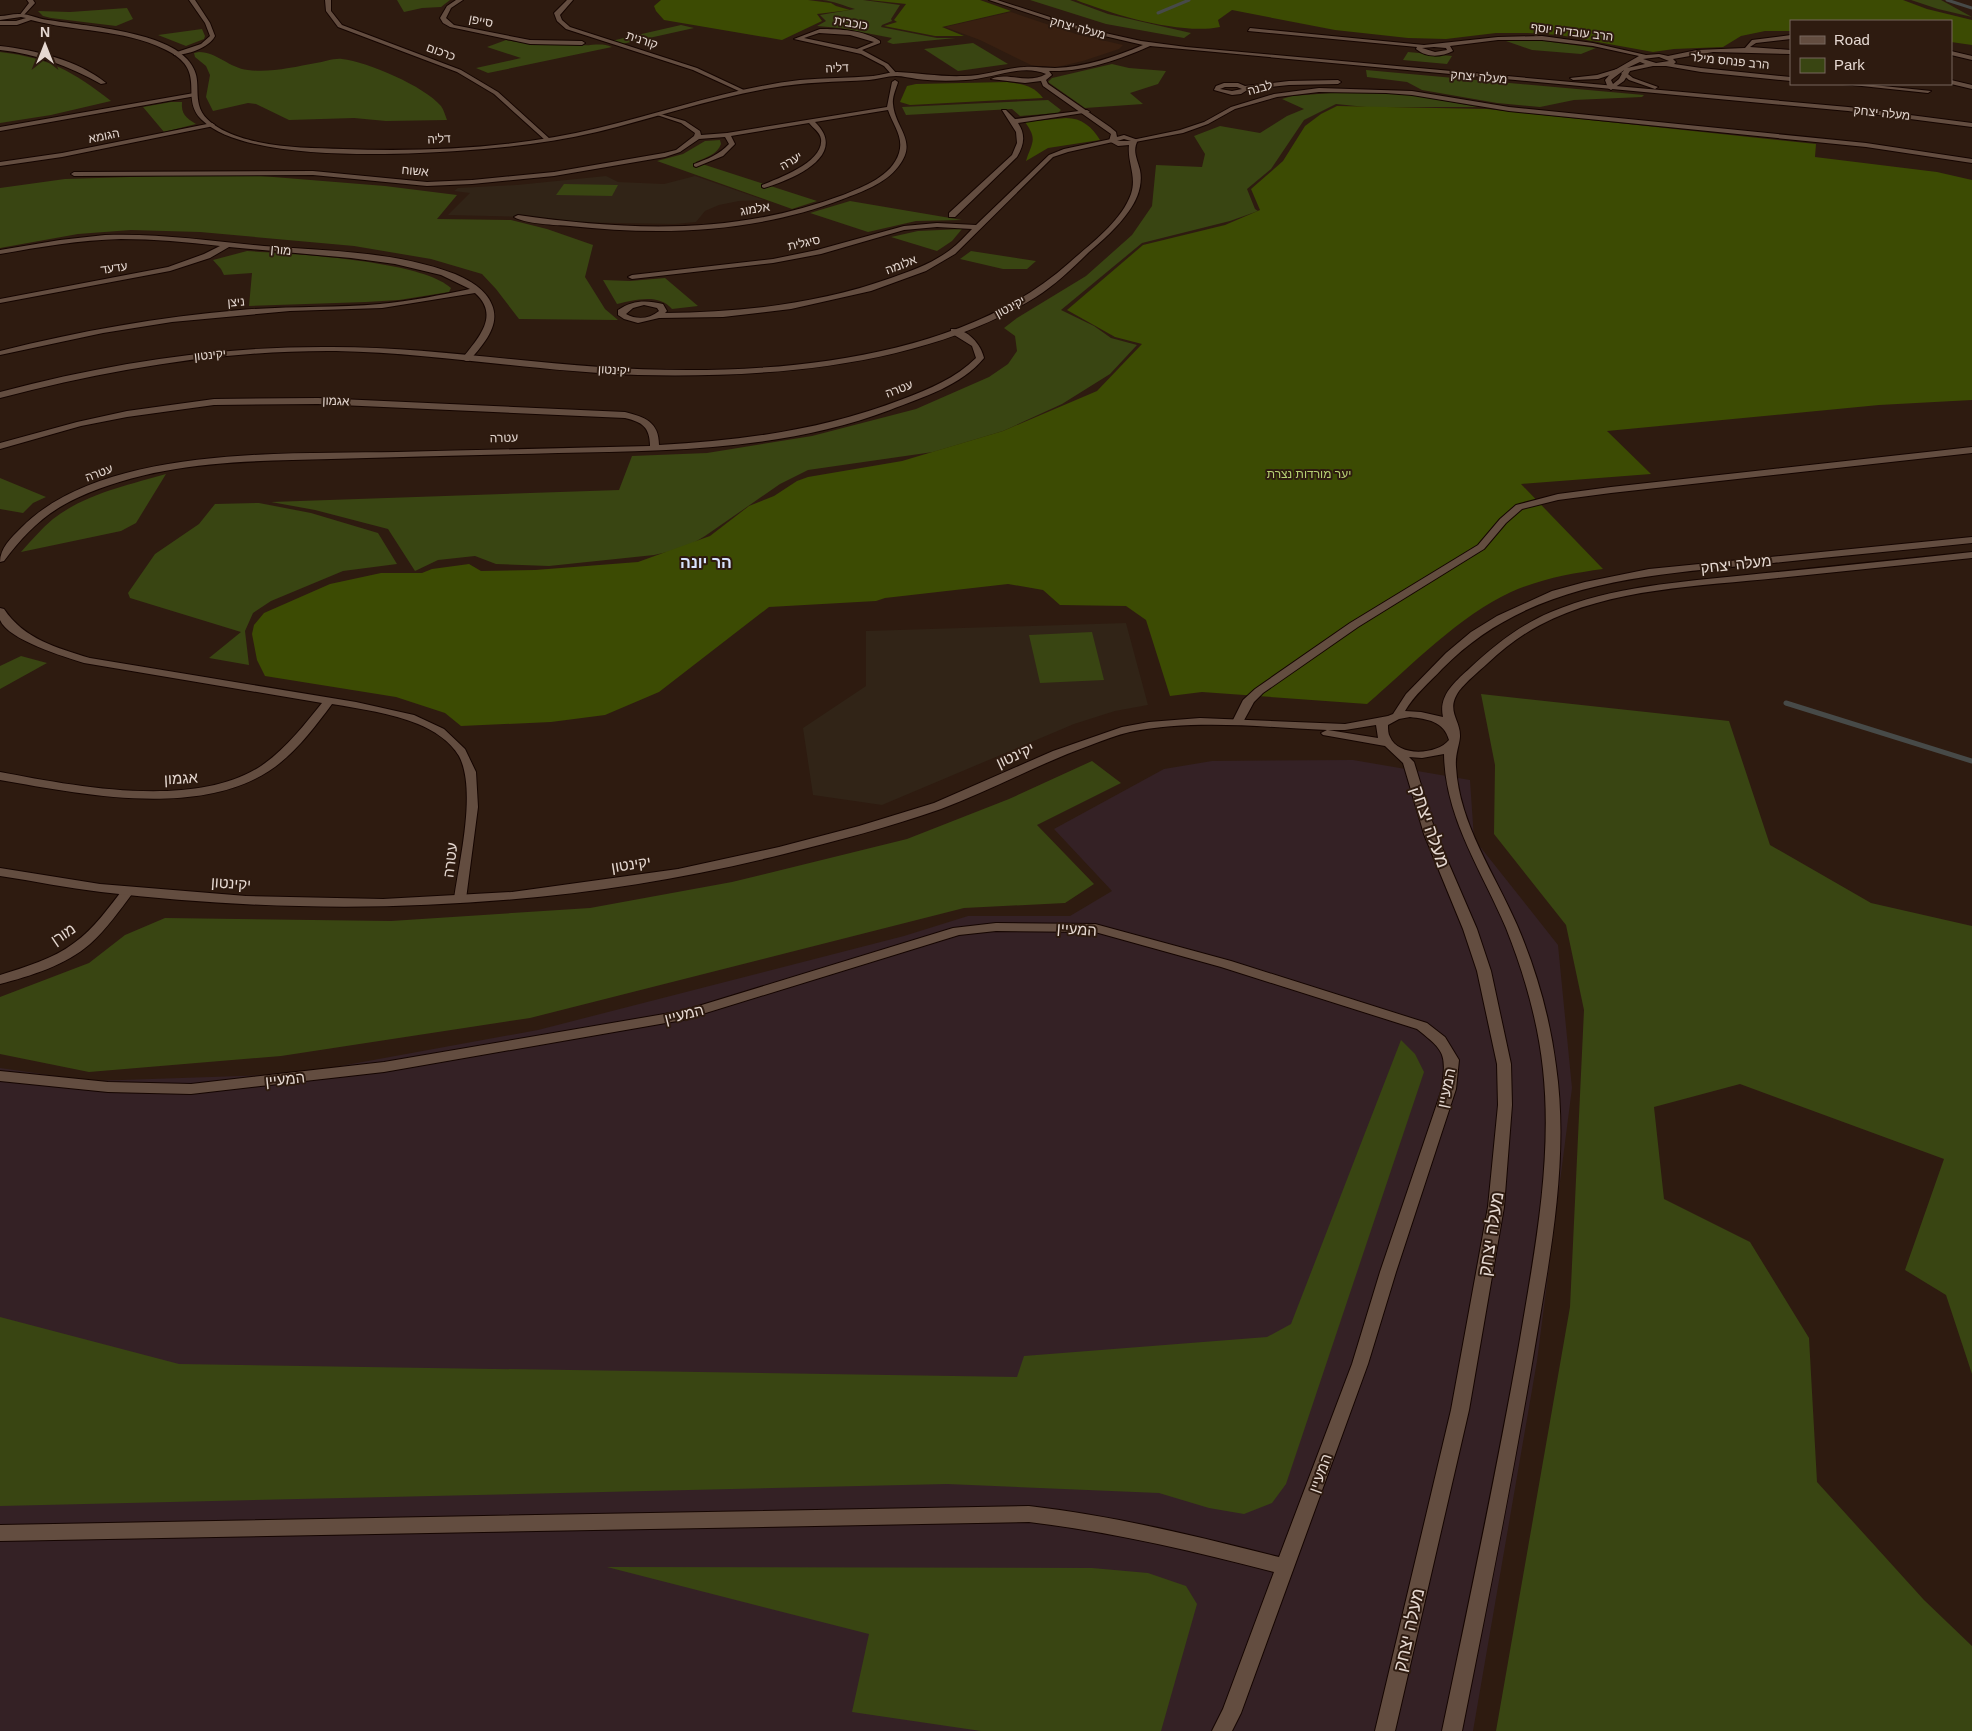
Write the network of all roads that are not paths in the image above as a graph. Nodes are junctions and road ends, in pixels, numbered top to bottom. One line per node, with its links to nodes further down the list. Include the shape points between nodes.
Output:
1 (30, 0): 8 (street, via 32,3)
2 (192, 0): 30 (street, via 214,34 203,45)
3 (328, 0): 77 (street, כרכום, via 328,13 340,26 459,71 496,93)
4 (460, 0): 19 (street, סייפן, via 443,18 452,26)
5 (570, 0): 14 (street, קורנית, via 560,8 556,17 568,28)
6 (992, 0): 21 (street, מעלה יצחק, via 1064,25)
7 (1012, 0): 18 (street, מעלה יצחק, via 1082,24)
8 (21, 15): 9 (street, דליה); 10 (street)
9 (31, 18): 11 (street); 12 (street, דליה)
10 (2, 21): 11 (street, דליה)
11 (22, 22): 12 (street, דליה)
12 (49, 22): 30 (street, דליה, via 130,36 156,43)
13 (1250, 30): 24 (street)
14 (585, 34): 16 (street, סייפן); 17 (street, קורנית)
15 (1790, 37): 27 (street, via 1754,41 1747,47)
16 (571, 38): 19 (street, סייפן); 20 (street, via 571,42)
17 (604, 40): 20 (street, סייפן); 60 (street, קורנית, via 695,69)
18 (1160, 40): 21 (street); 44 (street, מעלה יצחק, via 1255,52)
19 (543, 43): 20 (street, סייפן)
20 (582, 43)
21 (1150, 44): 36 (street, via 1114,58); 55 (street, מעלה יצחק, via 1269,58)
22 (1467, 44): 23 (street, הרב עובדיה יוסף); 26 (street, הרב עובדיה יוסף); 32 (street, הרב עובדיה יוסף, via 1507,38 1554,39 1612,48)
23 (1439, 45): 24 (street, הרב עובדיה יוסף); 26 (street)
24 (1422, 46): 26 (street, הרב עובדיה יוסף, via 1418,49 1428,53 1443,54)
25 (0, 48): 51 (street, via 51,57 77,67)
26 (1451, 50)
27 (1751, 50): 29 (street, הרב פנחס מילר); 34 (street, הרב פנחס מילר, via 1678,54)
28 (856, 51): 28 (street, כוכבית, via 878,42 825,31 797,39); 41 (street, כוכבית, via 885,63)
29 (1790, 52)
30 (176, 54): 63 (street, דליה, via 193,71)
31 (1952, 54): 33 (street)
32 (1642, 58): 34 (street, via 1656,56); 35 (street, via 1646,63); 38 (street)
33 (1972, 58)
34 (1668, 61): 35 (street); 46 (street, הרב פנחס מילר, via 1701,70)
35 (1654, 64): 40 (street)
36 (1074, 67): 37 (street); 42 (street)
37 (1036, 69): 39 (street); 42 (street)
38 (1617, 71): 44 (street, via 1589,78); 55 (street, via 1609,78)
39 (1007, 72): 45 (street, via 968,78); 47 (street, via 1008,78)
40 (1624, 73): 53 (street); 56 (street, via 1631,79)
41 (894, 74): 43 (street); 45 (street)
42 (1048, 76): 47 (street); 59 (street, via 1043,82)
43 (882, 77): 48 (street); 60 (street, דליה, via 819,80)
44 (1555, 78): 55 (street, מעלה יצחק)
45 (907, 79): 47 (street); 48 (street)
46 (1790, 79)
47 (1021, 80): 59 (street)
48 (895, 82): 64 (street, via 890,98)
49 (1348, 82): 58 (street)
50 (1952, 82): 57 (street)
51 (103, 83)
52 (1388, 83): 61 (street)
53 (1618, 84): 55 (street, מעלה יצחק); 56 (street, מעלה יצחק)
54 (1858, 85): 62 (street)
55 (1609, 86): 72 (street, מעלה יצחק, via 1848,109)
56 (1658, 87): 68 (street, מעלה יצחק)
57 (1972, 87)
58 (1245, 88)
59 (1050, 89): 66 (street)
60 (743, 91): 67 (street, דליה)
61 (1398, 91): 79 (street, לבנה, via 1319,90 1276,95 1238,106 1181,132); 80 (street, לבנה, via 1494,107 1866,145)
62 (1928, 91)
63 (194, 95): 71 (street, דליה, via 200,116); 74 (street)
64 (891, 108): 69 (street); 86 (street, אלמוג, via 904,141 899,162 859,190 811,208 749,222 684,229 615,229)
65 (1004, 111): 70 (street)
66 (1088, 112): 70 (street); 73 (street)
67 (659, 114): 76 (street, via 692,127 698,132); 77 (street, דליה)
68 (1972, 119)
69 (810, 121): 75 (street); 84 (street, יערה, via 824,140 823,148 808,166)
70 (1015, 121): 85 (street, via 1022,137 1016,156)
71 (212, 125): 77 (street, דליה, via 226,134 267,145 301,149 447,150); 81 (street, הגומא, via 62,156)
72 (1972, 125)
73 (1108, 128): 78 (street, via 1114,133); 79 (street)
74 (0, 129)
75 (727, 136): 76 (street); 82 (street, via 732,144 728,150)
76 (697, 137): 83 (street, אשוח, via 678,151 647,159 554,174 472,182 428,184 313,173)
77 (547, 139)
78 (1113, 140): 79 (street, לבנה); 79 (street, via 1120,144); 87 (street, אלומה, via 1051,156)
79 (1131, 143): 94 (street, יקינטון, via 1137,171 1136,190 1126,210 1112,226 1038,292 977,324)
80 (1972, 161)
81 (0, 164)
82 (696, 165)
83 (74, 174)
84 (764, 186)
85 (952, 215)
86 (518, 217)
87 (979, 227): 90 (street, סיגלית, via 904,228 774,261); 93 (street, אלומה, via 940,260 844,296 791,308 754,312)
88 (227, 245): 89 (street, מורן, via 119,237); 91 (street, מורן, via 331,254 416,266 438,271); 92 (street, עדעד, via 170,269)
89 (0, 252)
90 (632, 277)
91 (476, 290): 95 (street, ניצן, via 384,306 186,318 80,335); 96 (street, מורן, via 489,307 490,328)
92 (0, 300)
93 (657, 316)
94 (954, 331): 96 (street, יקינטון, via 866,356 738,370 638,372); 99 (street, עטרה, via 973,342 979,349 980,358 952,381 905,402 814,429 713,444)
95 (0, 353)
96 (466, 359): 97 (street, יקינטון, via 339,349 209,354 123,366)
97 (0, 395)
98 (0, 446): 99 (street, אגמון, via 80,424 167,408 239,401 318,400 625,415 651,425 656,434)
99 (655, 447): 103 (street, עטרה, via 245,458 178,464 110,482 50,508 30,524)
100 (1972, 450): 107 (street, via 1611,490 1558,497 1519,507 1481,547 1354,625 1258,691 1250,700)
101 (1972, 540): 106 (street, מעלה יצחק, via 1649,572 1557,593 1515,609 1466,641 1436,668)
102 (1972, 555): 108 (street, מעלה יצחק, via 1664,587 1578,606 1523,630 1466,678 1448,701 1446,709)
103 (0, 559)
104 (0, 610): 105 (street, עטרה, via 4,620 26,636 51,649 88,661)
105 (330, 700): 110 (street, אגמון, via 287,751 269,765 211,791 128,794); 113 (street, עטרה, via 416,720 438,730 455,744 466,759 472,780 472,809)
106 (1393, 717): 107 (street, יקינטון, via 1345,727); 108 (street, יקינטון, via 1410,714 1431,717 1450,728); 109 (street, via 1382,724 1381,734)
107 (1242, 722): 109 (street, יקינטון); 113 (street, יקינטון, via 1175,722 1122,730 1056,753 938,806 780,851 658,876 512,896)
108 (1452, 741): 109 (street, יקינטון, via 1442,752 1430,755 1405,752); 121 (street, מעלה יצחק, via 1451,779 1458,804 1512,928 1527,972 1550,1068 1552,1112 1546,1218 1536,1294 1514,1426)
109 (1391, 745): 120 (street, מעלה יצחק, via 1408,762 1430,834 1484,971 1504,1064 1505,1105 1496,1207 1461,1401)
110 (0, 776)
111 (0, 872): 112 (street, יקינטון)
112 (128, 891): 113 (street, יקינטון, via 313,903); 114 (street, מורן, via 79,946)
113 (460, 899)
114 (0, 980)
115 (0, 1076): 117 (street, המעיין, via 108,1087 191,1088 384,1067 683,1015 958,931 996,927 1104,930 1226,964 1422,1026 1440,1040 1452,1060 1449,1088 1360,1364)
116 (0, 1533): 117 (street, via 1029,1514 1088,1521 1164,1536)
117 (1285, 1567): 118 (street, המעיין)
118 (1229, 1722): 119 (street, המעיין)
119 (1222, 1731)
120 (1385, 1731)
121 (1452, 1731)

